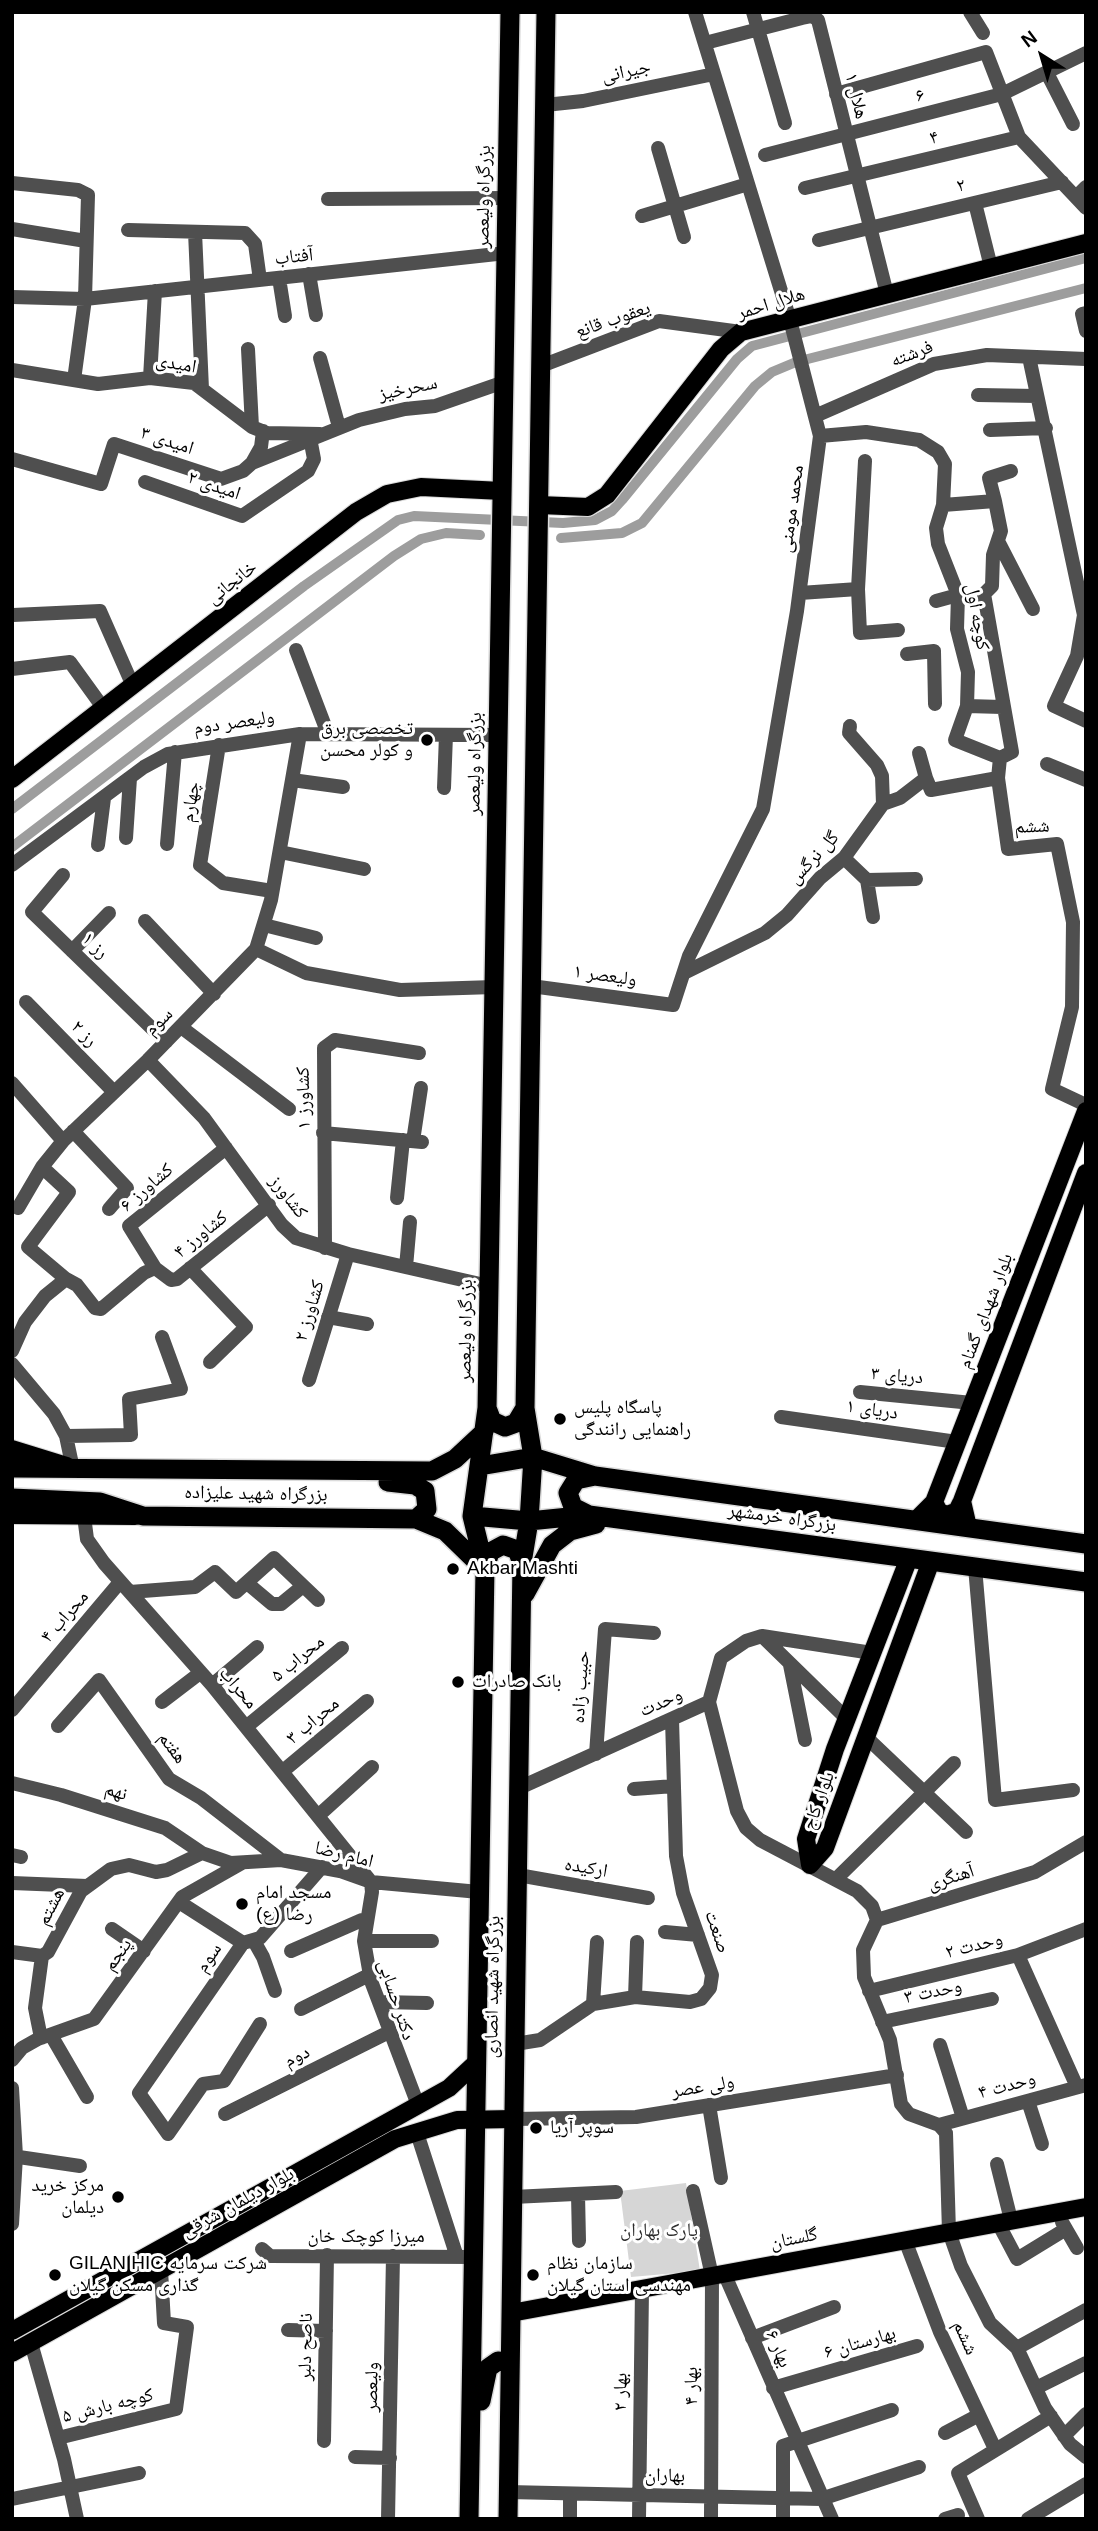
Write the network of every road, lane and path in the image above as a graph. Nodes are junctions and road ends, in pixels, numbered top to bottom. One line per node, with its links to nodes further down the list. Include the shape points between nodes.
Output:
1 (510, 12): 27 (highway, بزرگراه ولیعصر)
2 (546, 12): 14 (highway)
3 (695, 12): 8 (street, محمد مومنی)
4 (753, 12): 6 (street)
5 (970, 12): 7 (street)
6 (758, 29): 8 (street, هلال ۱); 12 (street, هلال ۱, via 813,16 818,20); 15 (street)
7 (983, 33)
8 (705, 43): 11 (street, محمد مومنی)
9 (1086, 53): 10 (street, ۶)
10 (1047, 72): 13 (street, ۶); 16 (street)
11 (714, 75): 14 (street, جیرانی, via 583,102); 24 (street, محمد مومنی)
12 (836, 94): 13 (street, via 986,52); 17 (street, هلال ۱)
13 (1002, 94): 17 (street, ۶); 18 (street)
14 (545, 105): 60 (highway)
15 (785, 122)
16 (1073, 124)
17 (846, 134): 20 (street, ۶); 21 (street, هلال ۱)
18 (1019, 137): 21 (street, ۴); 22 (street)
19 (658, 148): 30 (street)
20 (765, 155)
21 (857, 176): 25 (street, ۴); 32 (street, هلال ۱)
22 (1062, 182): 26 (street); 29 (street, ۲)
23 (12, 183): 38 (street, via 88,195)
24 (748, 184): 30 (street); 53 (street, محمد مومنی)
25 (805, 188)
26 (1082, 197)
27 (507, 198): 28 (street); 40 (highway, بزرگراه ولیعصر)
28 (328, 199)
29 (975, 203): 32 (street, ۲); 41 (street)
30 (675, 205): 31 (street); 36 (street)
31 (642, 216)
32 (870, 228): 37 (street, ۲); 47 (street, هلال ۱)
33 (12, 229): 38 (street)
34 (128, 230): 35 (street)
35 (195, 232): 44 (street, via 249,235 255,244); 45 (street)
36 (684, 237)
37 (819, 240)
38 (86, 241): 49 (street)
39 (1086, 243): 41 (main road, هلال احمر)
40 (506, 253): 42 (street, آفتاب); 64 (highway, بزرگراه ولیعصر)
41 (991, 267): 47 (main road, هلال احمر)
42 (309, 274): 43 (street, آفتاب); 51 (street)
43 (279, 278): 44 (street, آفتاب); 52 (street)
44 (260, 280): 45 (street, آفتاب)
45 (199, 286): 46 (street, آفتاب); 65 (street)
46 (155, 291): 49 (street, آفتاب); 62 (street)
47 (887, 295): 53 (main road, هلال احمر)
48 (12, 297): 49 (street, آفتاب)
49 (85, 299): 63 (street)
50 (1086, 313): 54 (street, via 1082,314)
51 (316, 315)
52 (285, 316)
53 (791, 323): 55 (main road, هلال احمر); 68 (street, محمد مومنی)
54 (1086, 331)
55 (741, 332): 60 (street, یعقوب قانع, via 659,321); 82 (main road, هلال احمر, via 721,349 607,495 588,507)
56 (248, 349): 71 (street)
57 (1029, 357): 59 (street, فرشته); 67 (street); 68 (street, فرشته, via 987,355 934,364)
58 (320, 358): 69 (street)
59 (1086, 359)
60 (541, 366): 82 (highway)
61 (12, 370): 63 (street, امیدی)
62 (150, 378): 63 (street, امیدی, via 98,384); 65 (street, امیدی, via 194,383)
63 (74, 380)
64 (504, 382): 69 (street, سحرخیز, via 435,406); 80 (highway, بزرگراه ولیعصر)
65 (202, 389): 71 (street, امیدی)
66 (978, 395): 67 (street)
67 (1037, 396): 70 (street)
68 (815, 416): 74 (street, محمد مومنی)
69 (339, 427): 73 (street, سحرخیز)
70 (1046, 428): 72 (street); 94 (street, via 1084,615)
71 (257, 429): 73 (street); 77 (street, via 261,447)
72 (990, 430)
73 (315, 436): 77 (street, امیدی ۳); 79 (street, امیدی ۲, via 314,460 308,471 242,516)
74 (820, 436): 83 (street, کوچه اول, via 866,432 919,440 938,452 945,464); 86 (street, محمد مومنی)
75 (12, 459): 77 (street, امیدی ۳, via 101,484 114,444 221,479)
76 (865, 461): 85 (street)
77 (253, 463)
78 (1011, 471): 81 (street, via 989,478)
79 (145, 482)
80 (502, 491): 96 (main road, خانجانی, via 421,487 387,494 356,512); 106 (highway, بزرگراه ولیعصر)
81 (995, 501): 83 (street); 84 (street)
82 (539, 505): 141 (highway)
83 (943, 505): 87 (street, کوچه اول, via 936,528 938,544)
84 (999, 543): 89 (street); 99 (street, via 993,555 992,586 984,594)
85 (858, 589): 86 (street); 91 (street, via 860,634)
86 (800, 593): 140 (street, محمد مومنی, via 763,809 689,956)
87 (958, 595): 88 (street); 98 (street, کوچه اول, via 957,629 968,672)
88 (936, 601)
89 (1033, 609)
90 (13, 615): 96 (street, via 100,611)
91 (898, 630)
92 (296, 650): 104 (street)
93 (907, 654): 97 (street, via 934,651)
94 (1081, 658): 101 (street, via 1054,706)
95 (12, 669): 100 (street, via 70,662)
96 (133, 686): 100 (main road, خانجانی)
97 (935, 704)
98 (967, 706): 99 (street); 110 (street, کوچه اول, via 955,740)
99 (1002, 707): 110 (street, via 1012,752)
100 (104, 709): 115 (main road, خانجانی)
101 (1086, 721)
102 (850, 726): 121 (street, via 849,733 877,765)
103 (300, 734): 104 (street, ولیعصر دوم); 107 (street, ولیعصر دوم); 116 (street, سوم)
104 (328, 734): 105 (street, ولیعصر دوم)
105 (446, 735): 106 (street, ولیعصر دوم); 119 (street)
106 (498, 735): 142 (highway, بزرگراه ولیعصر)
107 (219, 745): 108 (street, ولیعصر دوم); 132 (street, چهارم, via 200,865 223,883)
108 (175, 752): 112 (street, ولیعصر دوم); 123 (street)
109 (919, 753): 113 (street)
110 (1000, 758): 114 (street)
111 (1047, 764): 117 (street)
112 (130, 778): 120 (street, ولیعصر دوم); 122 (street)
113 (926, 778): 114 (street, via 931,789); 121 (street, via 900,798)
114 (998, 778): 153 (street, ششم, via 1008,849 1057,844 1073,922 1072,1007 1052,1089)
115 (12, 779)
116 (292, 780): 118 (street); 125 (street, سوم)
117 (1086, 780)
118 (343, 786)
119 (444, 788)
120 (104, 798): 124 (street); 127 (street, ولیعصر دوم)
121 (883, 804): 126 (street, گل نرگس)
122 (126, 838)
123 (167, 844)
124 (98, 845)
125 (280, 852): 128 (street); 132 (street, سوم)
126 (844, 858): 131 (street); 140 (street, گل نرگس, via 765,933)
127 (12, 865)
128 (364, 869)
129 (63, 876): 139 (street, رز ۱, via 32,912)
130 (916, 879): 131 (street)
131 (867, 880): 134 (street)
132 (272, 891): 136 (street, سوم)
133 (108, 913): 139 (street)
134 (873, 917)
135 (145, 922): 143 (street)
136 (264, 925): 137 (street); 138 (street, سوم)
137 (316, 938)
138 (256, 949): 142 (street, via 306,973 400,990); 143 (street, سوم)
139 (72, 951): 147 (street, رز ۱)
140 (686, 972): 145 (street, محمد مومنی)
141 (531, 986): 145 (street, ولیعصر ۱); 184 (highway)
142 (494, 987): 173 (highway, بزرگراه ولیعصر)
143 (214, 994): 146 (street, سوم)
144 (26, 1002): 152 (street, رز ۲)
145 (673, 1005)
146 (181, 1027): 147 (street, سوم); 154 (street)
147 (166, 1042): 149 (street, سوم)
148 (419, 1052): 156 (street, کشاورز ۱, via 329,1041 322,1055)
149 (148, 1060): 152 (street, سوم); 159 (street, کشاورز)
150 (12, 1083): 157 (street)
151 (421, 1088): 158 (street)
152 (114, 1092): 157 (street, سوم)
153 (1086, 1105)
154 (289, 1109)
155 (1086, 1111): 182 (main road, بلوار شهدای گمنام)
156 (323, 1133): 158 (street); 167 (street, کشاورز ۱)
157 (68, 1136): 160 (street, سوم); 165 (street, via 127,1188)
158 (413, 1141): 162 (street)
159 (226, 1148): 163 (street, کشاورز); 170 (street, کشاورز ۶, via 129,1226)
160 (41, 1167): 164 (street, سوم); 172 (street, via 69,1192 28,1247)
161 (1086, 1173): 198 (main road)
162 (397, 1198)
163 (269, 1205): 167 (street, کشاورز, via 296,1238); 171 (street, کشاورز ۴)
164 (18, 1208)
165 (109, 1209)
166 (410, 1222): 169 (street)
167 (325, 1248): 168 (street, کشاورز)
168 (348, 1254): 169 (street, کشاورز); 174 (street, کشاورز ۲)
169 (406, 1267): 173 (street, کشاورز)
170 (155, 1268): 171 (street, کشاورز ۴, via 171,1280); 172 (street, کشاورز ۴, via 101,1309)
171 (190, 1268): 178 (street, via 246,1327)
172 (66, 1279): 177 (street, via 45,1296)
173 (489, 1286): 183 (highway, بزرگراه ولیعصر)
174 (328, 1317): 175 (street); 180 (street, کشاورز ۲)
175 (367, 1324)
176 (162, 1337): 187 (street, via 181,1389 129,1399 131,1434)
177 (12, 1351)
178 (209, 1362)
179 (12, 1364): 187 (street, via 38,1391)
180 (309, 1380)
181 (860, 1392): 182 (street, دریای ۳)
182 (972, 1403): 188 (main road, بلوار شهدای گمنام)
183 (487, 1408): 184 (highway, via 492,1421 505,1427 516,1423); 186 (highway, بزرگراه ولیعصر)
184 (525, 1408): 190 (highway)
185 (781, 1417): 188 (street, دریای ۱)
186 (484, 1432): 191 (highway, بزرگراه ولیعصر); 194 (highway, بزرگراه شهید علیزاده, via 455,1459 432,1471)
187 (66, 1436): 193 (street)
188 (957, 1442): 197 (main road, بلوار شهدای گمنام)
189 (12, 1449): 193 (main road)
190 (533, 1457): 191 (highway, بزرگراه خرمشهر); 195 (highway, بزرگراه خرمشهر); 207 (highway, بزرگراه شهید انصاری)
191 (480, 1466): 203 (highway, بزرگراه ولیعصر)
192 (12, 1468): 193 (highway, بزرگراه شهید علیزاده)
193 (73, 1469): 194 (highway, بزرگراه شهید علیزاده)
194 (331, 1471): 205 (highway, via 350,1479 418,1486 428,1503)
195 (595, 1476): 200 (highway, via 576,1480 568,1493 573,1507); 206 (highway, بزرگراه خرمشهر)
196 (12, 1498): 202 (highway, بزرگراه شهید علیزاده, via 100,1502)
197 (934, 1502): 198 (main road, via 939,1512 947,1515); 206 (main road, بلوار شهدای گمنام)
198 (961, 1503): 208 (main road)
199 (12, 1515): 201 (main road)
200 (589, 1515): 204 (highway, بزرگراه خرمشهر); 207 (highway, بزرگراه خرمشهر)
201 (84, 1516): 202 (main road); 218 (street, محراب, via 87,1539)
202 (143, 1516): 205 (highway, بزرگراه شهید علیزاده)
203 (472, 1516): 207 (highway, بزرگراه خرمشهر); 214 (highway, بزرگراه شهید انصاری)
204 (618, 1518): 210 (highway, بزرگراه خرمشهر); 222 (highway, via 576,1529 556,1541 543,1556)
205 (416, 1519): 214 (highway, بزرگراه شهید علیزاده, via 445,1531)
206 (916, 1520): 208 (highway, بزرگراه خرمشهر)
207 (529, 1521): 212 (highway, بزرگراه شهید انصاری)
208 (968, 1527): 209 (highway, بزرگراه خرمشهر)
209 (1086, 1544)
210 (909, 1558): 211 (highway, بزرگراه خرمشهر); 216 (main road, بلوار کاج)
211 (931, 1561): 213 (highway, بزرگراه خرمشهر); 220 (main road, بلوار کاج)
212 (522, 1563): 214 (highway, via 517,1550 503,1545 490,1552); 222 (highway, بزرگراه شهید انصاری)
213 (975, 1567): 215 (highway, بزرگراه خرمشهر); 249 (street, via 995,1800)
214 (485, 1569): 264 (highway, بزرگراه شهید انصاری)
215 (1086, 1582)
216 (898, 1585): 220 (main road, via 909,1582); 227 (main road, بلوار کاج)
217 (303, 1586): 219 (street, via 281,1604 272,1604); 219 (street, via 274,1558); 221 (street)
218 (125, 1587): 219 (street, via 195,1587 215,1572); 229 (street, محراب); 234 (street, محراب ۴)
219 (241, 1587)
220 (918, 1594): 239 (main road, بلوار کاج)
221 (318, 1600)
222 (522, 1602): 247 (highway, بزرگراه شهید انصاری)
223 (654, 1633): 241 (street, حبیب زاده, via 605,1629)
224 (762, 1636): 227 (street); 228 (street); 233 (street, وحدت, via 721,1658)
225 (257, 1647): 230 (street)
226 (342, 1648): 238 (street, محراب ۵)
227 (872, 1653): 235 (main road, بلوار کاج)
228 (790, 1665): 235 (street); 240 (street)
229 (200, 1673): 230 (street, محراب); 232 (street)
230 (212, 1685): 238 (street, محراب)
231 (367, 1701): 244 (street, محراب ۳)
232 (162, 1702)
233 (709, 1702): 236 (street, وحدت); 257 (street, via 737,1811 746,1828)
234 (12, 1710)
235 (845, 1717): 257 (main road, بلوار کاج, via 806,1839)
236 (672, 1719): 241 (street, وحدت); 246 (street, صنعت)
237 (58, 1726): 255 (street, هفتم, via 99,1680 169,1779)
238 (246, 1727): 244 (street, محراب)
239 (865, 1736): 250 (street); 257 (main road, بلوار کاج, via 825,1847)
240 (805, 1741)
241 (596, 1754): 247 (street, وحدت)
242 (954, 1763): 250 (street)
243 (372, 1767): 251 (street)
244 (283, 1771): 251 (street, محراب)
245 (12, 1783): 254 (street, نهم, via 164,1828)
246 (674, 1786): 248 (street); 271 (street, صنعت, via 676,1856 682,1893)
247 (519, 1788): 259 (highway, بزرگراه شهید انصاری)
248 (635, 1789)
249 (1073, 1790)
250 (925, 1791): 252 (street); 260 (street)
251 (319, 1815): 261 (street, محراب)
252 (966, 1832)
253 (1086, 1842): 268 (street, آهنگری, via 1035,1872)
254 (202, 1853): 256 (street, امام رضا, via 231,1863); 263 (street, هشتم, via 156,1872 129,1865 111,1869)
255 (281, 1860): 256 (street, امام رضا); 258 (street, امام رضا)
256 (243, 1862): 266 (street, پنجم, via 198,1885)
257 (810, 1865): 260 (street)
258 (322, 1867): 261 (street, امام رضا); 275 (street, سوم)
259 (518, 1875): 265 (street, ارکیده); 296 (highway, بزرگراه شهید انصاری)
260 (836, 1879): 268 (street, via 872,1906)
261 (371, 1882): 264 (street, امام رضا); 267 (street, دکتر حسابی); 273 (street, دکتر حسابی)
262 (12, 1883): 263 (street)
263 (87, 1885): 282 (street, هشتم)
264 (480, 1892): 299 (highway, بزرگراه شهید انصاری)
265 (648, 1898)
266 (179, 1902): 275 (street); 278 (street, پنجم)
267 (362, 1920): 279 (street); 283 (street, دکتر حسابی, via 359,1941)
268 (877, 1920): 284 (street, via 863,1950)
269 (112, 1929): 278 (street)
270 (665, 1932): 271 (street)
271 (698, 1935): 286 (street, صنعت, via 712,1975 710,1989 701,1999)
272 (1082, 1935): 281 (street, وحدت ۲)
273 (364, 1941): 274 (street); 283 (street, دکتر حسابی)
274 (432, 1941)
275 (249, 1942): 285 (street, via 263,1957); 293 (street, سوم, via 139,2093 168,2134 203,2084 224,2081)
276 (597, 1942): 290 (street)
277 (637, 1942): 286 (street)
278 (144, 1951): 295 (street, پنجم, via 94,2019)
279 (291, 1951)
280 (12, 1952): 282 (street, هشتم)
281 (1018, 1955): 284 (street, وحدت ۲); 301 (street)
282 (42, 1956): 295 (street, via 35,2008)
283 (367, 1975): 288 (street, دکتر حسابی); 291 (street); 294 (street, دکتر حسابی)
284 (869, 1991): 292 (street)
285 (275, 1992)
286 (635, 1997): 290 (street, صنعت)
287 (992, 1999): 292 (street, وحدت ۳)
288 (380, 2002): 289 (street); 307 (street, دکتر حسابی)
289 (427, 2003)
290 (593, 2004): 296 (street, صنعت, via 540,2040)
291 (301, 2009)
292 (882, 2022): 300 (street)
293 (260, 2024)
294 (385, 2034): 307 (street, دکتر حسابی); 308 (street, دوم)
295 (46, 2036): 298 (street, پنجم); 304 (street)
296 (515, 2045): 310 (highway, بزرگراه شهید انصاری)
297 (940, 2045): 309 (street)
298 (13, 2055)
299 (477, 2062): 303 (main road, بلوار دیلمان شرقی); 310 (highway, بزرگراه شهید انصاری)
300 (897, 2075): 306 (street, ولی عصر); 311 (street, via 901,2104 909,2114)
301 (1081, 2086): 305 (street, وحدت ۴)
302 (12, 2088): 315 (street)
303 (449, 2088): 307 (main road, بلوار دیلمان شرقی); 313 (main road, via 468,2087 471,2103)
304 (87, 2097)
305 (1028, 2101): 309 (street, وحدت ۴); 314 (street)
306 (709, 2105): 310 (street, ولی عصر, via 636,2117); 318 (street)
307 (415, 2107): 344 (main road, بلوار دیلمان شرقی)
308 (225, 2114)
309 (963, 2118): 311 (street, وحدت ۴)
310 (495, 2120): 312 (main road, بلوار دیلمان شرقی, via 457,2120); 322 (highway, بزرگراه شهید انصاری); 335 (highway, بزرگراه شهید انصاری)
311 (939, 2125): 328 (street, via 948,2141)
312 (417, 2133): 313 (main road, بلوار دیلمان شرقی); 335 (street)
313 (395, 2139): 336 (main road, بلوار دیلمان شرقی)
314 (1042, 2144)
315 (14, 2156): 317 (street); 326 (street)
316 (997, 2164): 325 (street)
317 (80, 2166)
318 (721, 2178)
319 (693, 2191): 337 (street)
320 (616, 2192): 321 (street)
321 (578, 2194): 322 (street); 330 (street)
322 (513, 2197): 341 (highway, بزرگراه شهید انصاری)
323 (1086, 2207): 324 (main road, گلستان)
324 (1056, 2212): 325 (main road, گلستان); 327 (street)
325 (1004, 2222): 327 (street, via 1017,2259); 328 (main road, گلستان)
326 (12, 2224)
327 (1066, 2229): 331 (street)
328 (949, 2232): 329 (main road, گلستان); 348 (street, via 990,2323)
329 (905, 2240): 337 (main road, گلستان); 355 (street, ششم, via 940,2332)
330 (579, 2241)
331 (1077, 2248)
332 (262, 2249): 333 (street, میرزا کوچک خان, via 270,2256)
333 (327, 2255): 334 (street, میرزا کوچک خان); 343 (street, ناصح دلبر)
334 (393, 2256): 335 (street, میرزا کوچک خان); 366 (street, ولیعصر)
335 (465, 2257): 367 (highway, بزرگراه شهید انصاری)
336 (161, 2270): 346 (main road, بلوار دیلمان شرقی); 360 (street, کوچه بارش ۵, via 164,2323 187,2327 176,2409)
337 (718, 2275): 338 (main road, گلستان); 345 (street, بهار ۶); 375 (street, بهار ۴)
338 (642, 2289): 341 (main road, گلستان); 374 (street, بهار ۲)
339 (834, 2307): 345 (street)
340 (1086, 2310): 348 (street)
341 (511, 2313): 350 (highway, بزرگراه شهید انصاری)
342 (288, 2330): 343 (street)
343 (326, 2331): 362 (street, ناصح دلبر)
344 (12, 2332): 346 (main road)
345 (752, 2338): 352 (street, بهار ۶)
346 (32, 2343): 349 (main road, بلوار دیلمان شرقی); 360 (street)
347 (917, 2346): 352 (street, بهارستان ۶)
348 (1017, 2348): 353 (street)
349 (12, 2353)
350 (510, 2362): 367 (highway, via 496,2362 486,2373); 372 (highway, بزرگراه شهید انصاری)
351 (1086, 2364): 353 (street)
352 (773, 2388): 361 (street, بهار ۶)
353 (1036, 2388): 357 (street)
354 (892, 2410): 361 (street)
355 (979, 2414): 358 (street); 363 (street, ششم)
356 (1086, 2414): 359 (street)
357 (1051, 2416): 359 (street); 363 (street)
358 (945, 2433)
359 (1064, 2436): 364 (street)
360 (58, 2438): 371 (street)
361 (796, 2440): 376 (street, via 783,2446); 378 (street, بهار ۶)
362 (324, 2441)
363 (995, 2449): 388 (street, via 958,2473)
364 (1086, 2457)
365 (355, 2458): 366 (street)
366 (390, 2458): 380 (street, ولیعصر)
367 (470, 2462): 381 (highway, بزرگراه شهید انصاری)
368 (919, 2467): 378 (street, بهاران)
369 (139, 2473): 371 (street)
370 (1086, 2484): 389 (street)
371 (69, 2488): 377 (street); 379 (street)
372 (508, 2492): 373 (street, بهاران); 382 (highway, بزرگراه شهید انصاری)
373 (570, 2494): 374 (street, بهاران); 383 (street)
374 (639, 2495): 375 (street, بهاران); 384 (street, بهار ۲)
375 (711, 2497): 376 (street, بهاران); 385 (street, بهار ۴)
376 (783, 2498): 378 (street, بهاران); 386 (street)
377 (12, 2499)
378 (821, 2499): 387 (street, بهار ۶)
379 (77, 2519)
380 (388, 2519)
381 (469, 2519)
382 (508, 2519)
383 (570, 2519)
384 (639, 2519)
385 (711, 2519)
386 (783, 2519)
387 (832, 2519)
388 (978, 2519)
389 (1028, 2519)

